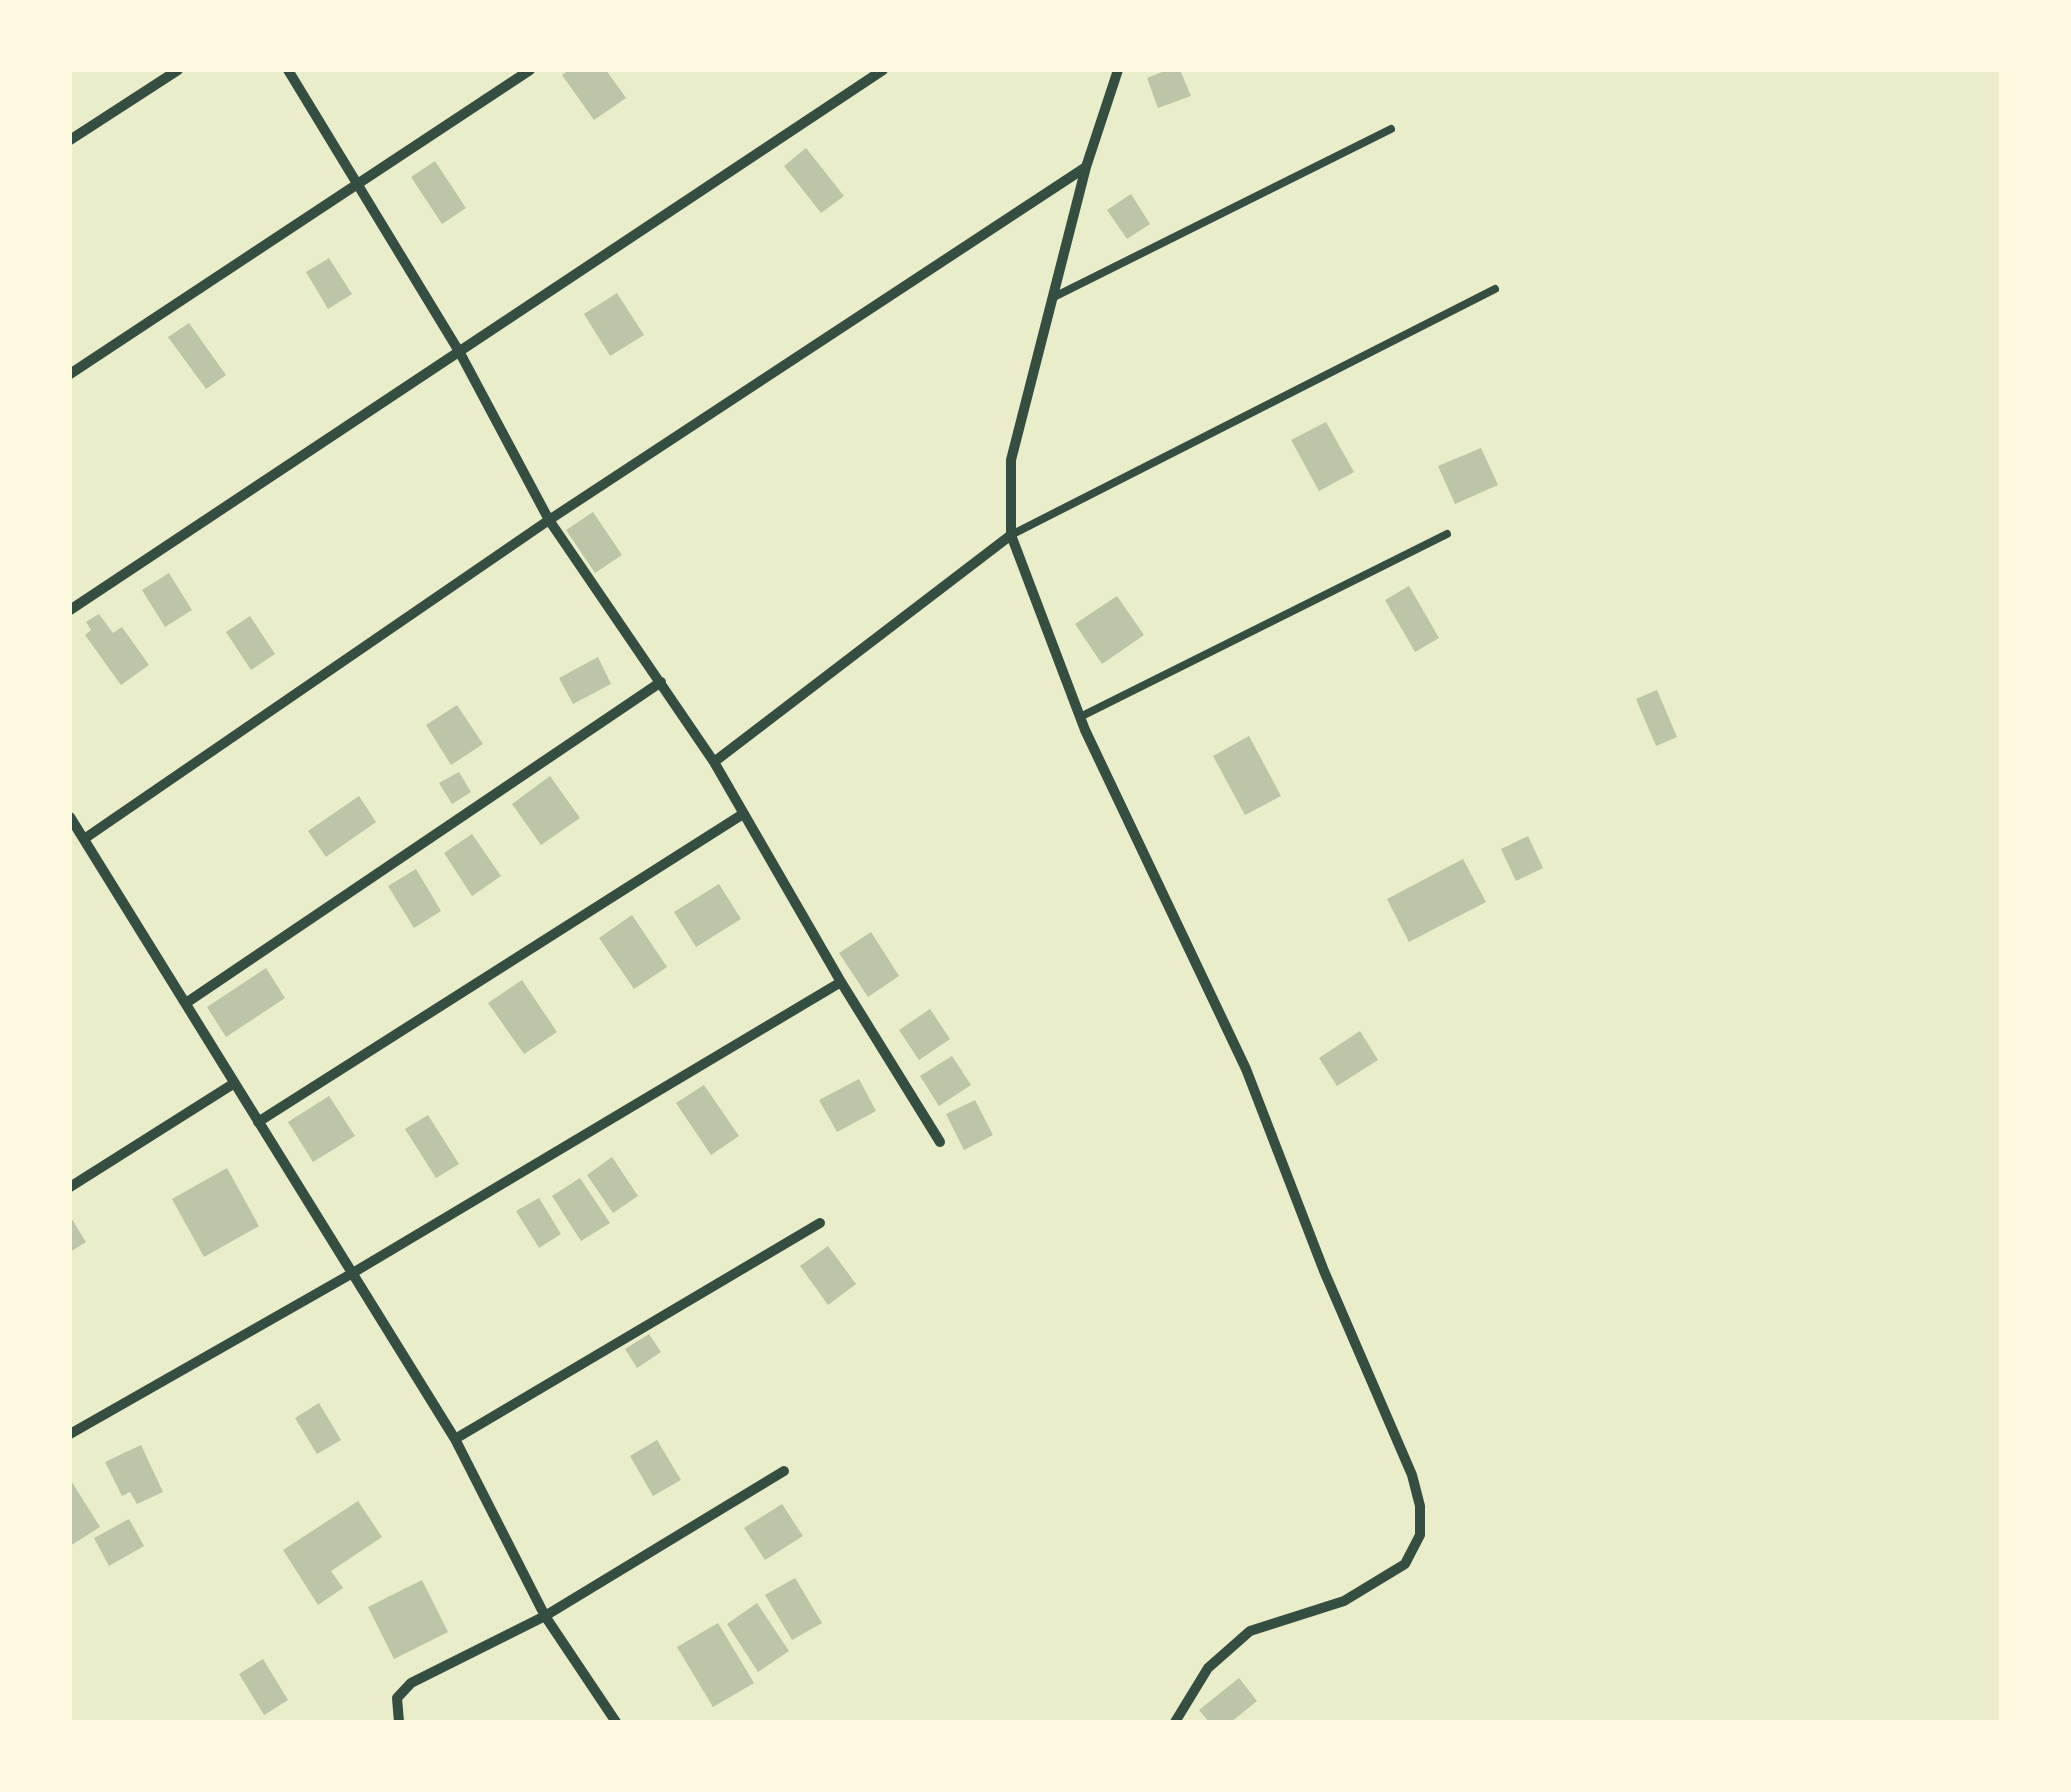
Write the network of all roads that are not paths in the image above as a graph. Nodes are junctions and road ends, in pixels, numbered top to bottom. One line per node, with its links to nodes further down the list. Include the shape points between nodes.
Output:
1 (178, 70): 7 (street)
2 (288, 70): 9 (street)
3 (530, 70): 9 (street)
4 (882, 70): 12 (street)
5 (1118, 70): 8 (street)
6 (1391, 129): 11 (lane)
7 (70, 140)
8 (1086, 166): 11 (street); 14 (street)
9 (358, 184): 12 (street); 13 (street)
10 (1494, 288): 16 (lane)
11 (1052, 298): 16 (street, via 1011,460)
12 (460, 353): 14 (street); 17 (street)
13 (70, 374)
14 (549, 520): 18 (street); 23 (street)
15 (1447, 534): 19 (lane)
16 (1011, 535): 19 (street); 20 (street)
17 (70, 610)
18 (661, 682): 20 (street); 25 (street)
19 (1080, 717): 38 (street, via 1246,1069 1420,1506 1420,1536 1405,1564 1344,1602 1250,1631 1208,1668)
20 (714, 762): 21 (street)
21 (743, 814): 24 (street); 27 (street)
22 (70, 817): 23 (street)
23 (84, 839): 25 (street)
24 (841, 982): 28 (street); 31 (street)
25 (186, 1003): 26 (street)
26 (233, 1084): 27 (street); 29 (street)
27 (258, 1122): 31 (street)
28 (940, 1142)
29 (70, 1187)
30 (820, 1224): 33 (street)
31 (351, 1274): 32 (street); 33 (street)
32 (70, 1434)
33 (455, 1439): 35 (street)
34 (784, 1470): 35 (street)
35 (545, 1616): 36 (street, via 411,1683 397,1698); 37 (street)
36 (399, 1722)
37 (616, 1722)
38 (1174, 1722)

